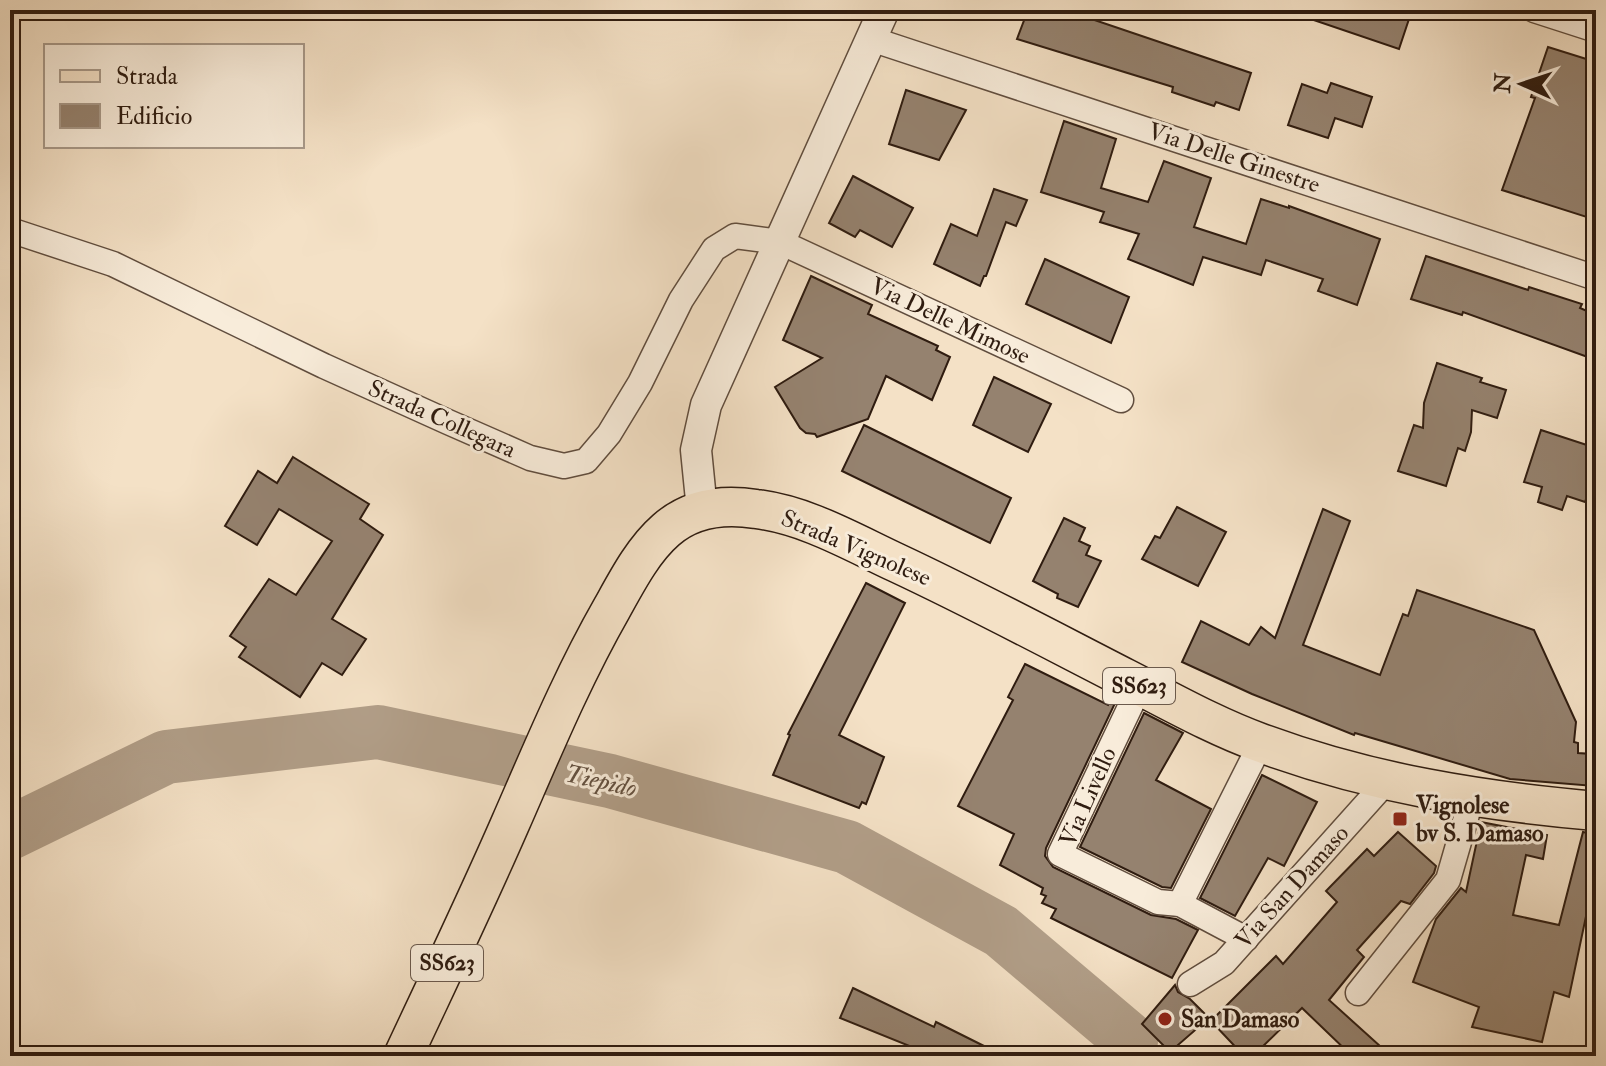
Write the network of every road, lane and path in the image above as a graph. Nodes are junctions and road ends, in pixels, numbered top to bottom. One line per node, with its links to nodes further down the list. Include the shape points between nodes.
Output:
1 (884, 10): 4 (street)
2 (1534, 10): 3 (street)
3 (1596, 30)
4 (871, 39): 6 (street); 7 (street, Via Delle Ginestre)
5 (10, 230): 6 (street, Strada Collegara, via 113,264 461,428 530,458 564,466 586,461 609,434 714,249 735,236)
6 (780, 242): 8 (street, Via Delle Mimose); 9 (street, via 701,419 696,450)
7 (1596, 278)
8 (1121, 400)
9 (702, 510): 10 (main road, Strada Vignolese / SS623, via 757,509 832,532); 19 (main road, Strada Vignolese / SS623, via 676,522 644,555 580,664)
10 (1140, 686): 11 (main road, Strada Vignolese / SS623); 15 (street, Via Livello, via 1060,854 1158,902)
11 (1261, 743): 12 (main road, Strada Vignolese / SS623); 15 (street)
12 (1386, 782): 13 (main road, Strada Vignolese / SS623); 16 (street, Via San Damaso)
13 (1472, 797): 14 (main road, Strada Vignolese / SS623); 18 (street, via 1448,880)
14 (1596, 811)
15 (1180, 904): 16 (street, Via Livello)
16 (1246, 939): 17 (street, Via San Damaso, via 1224,963)
17 (1190, 984)
18 (1358, 993)
19 (403, 1056)

